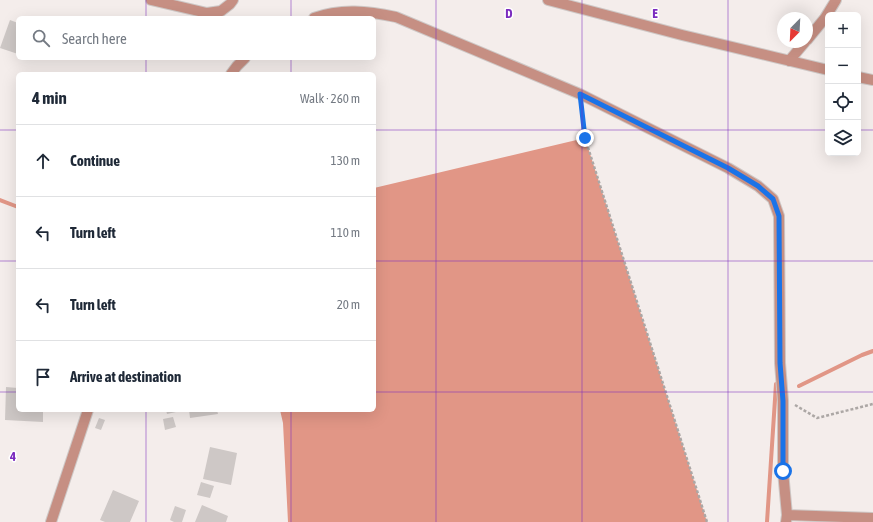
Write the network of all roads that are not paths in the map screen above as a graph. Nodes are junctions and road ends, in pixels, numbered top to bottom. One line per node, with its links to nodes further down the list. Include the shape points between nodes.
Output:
1 (151, 0): 2 (street, via 207,13 221,10)
2 (233, 0)
3 (548, 0): 9 (street)
4 (836, 0): 6 (street)
5 (322, 16): 16 (street, via 343,11 370,12 396,17 580,94 728,168 758,186 773,199 779,216 780,363)
6 (813, 33)
7 (800, 48): 9 (street)
8 (243, 60): 11 (street)
9 (790, 61): 10 (street)
10 (825, 69)
11 (232, 72)
12 (861, 78): 13 (street)
13 (873, 80)
14 (87, 412): 17 (street)
15 (873, 518): 16 (street)
16 (786, 519)
17 (51, 522)

